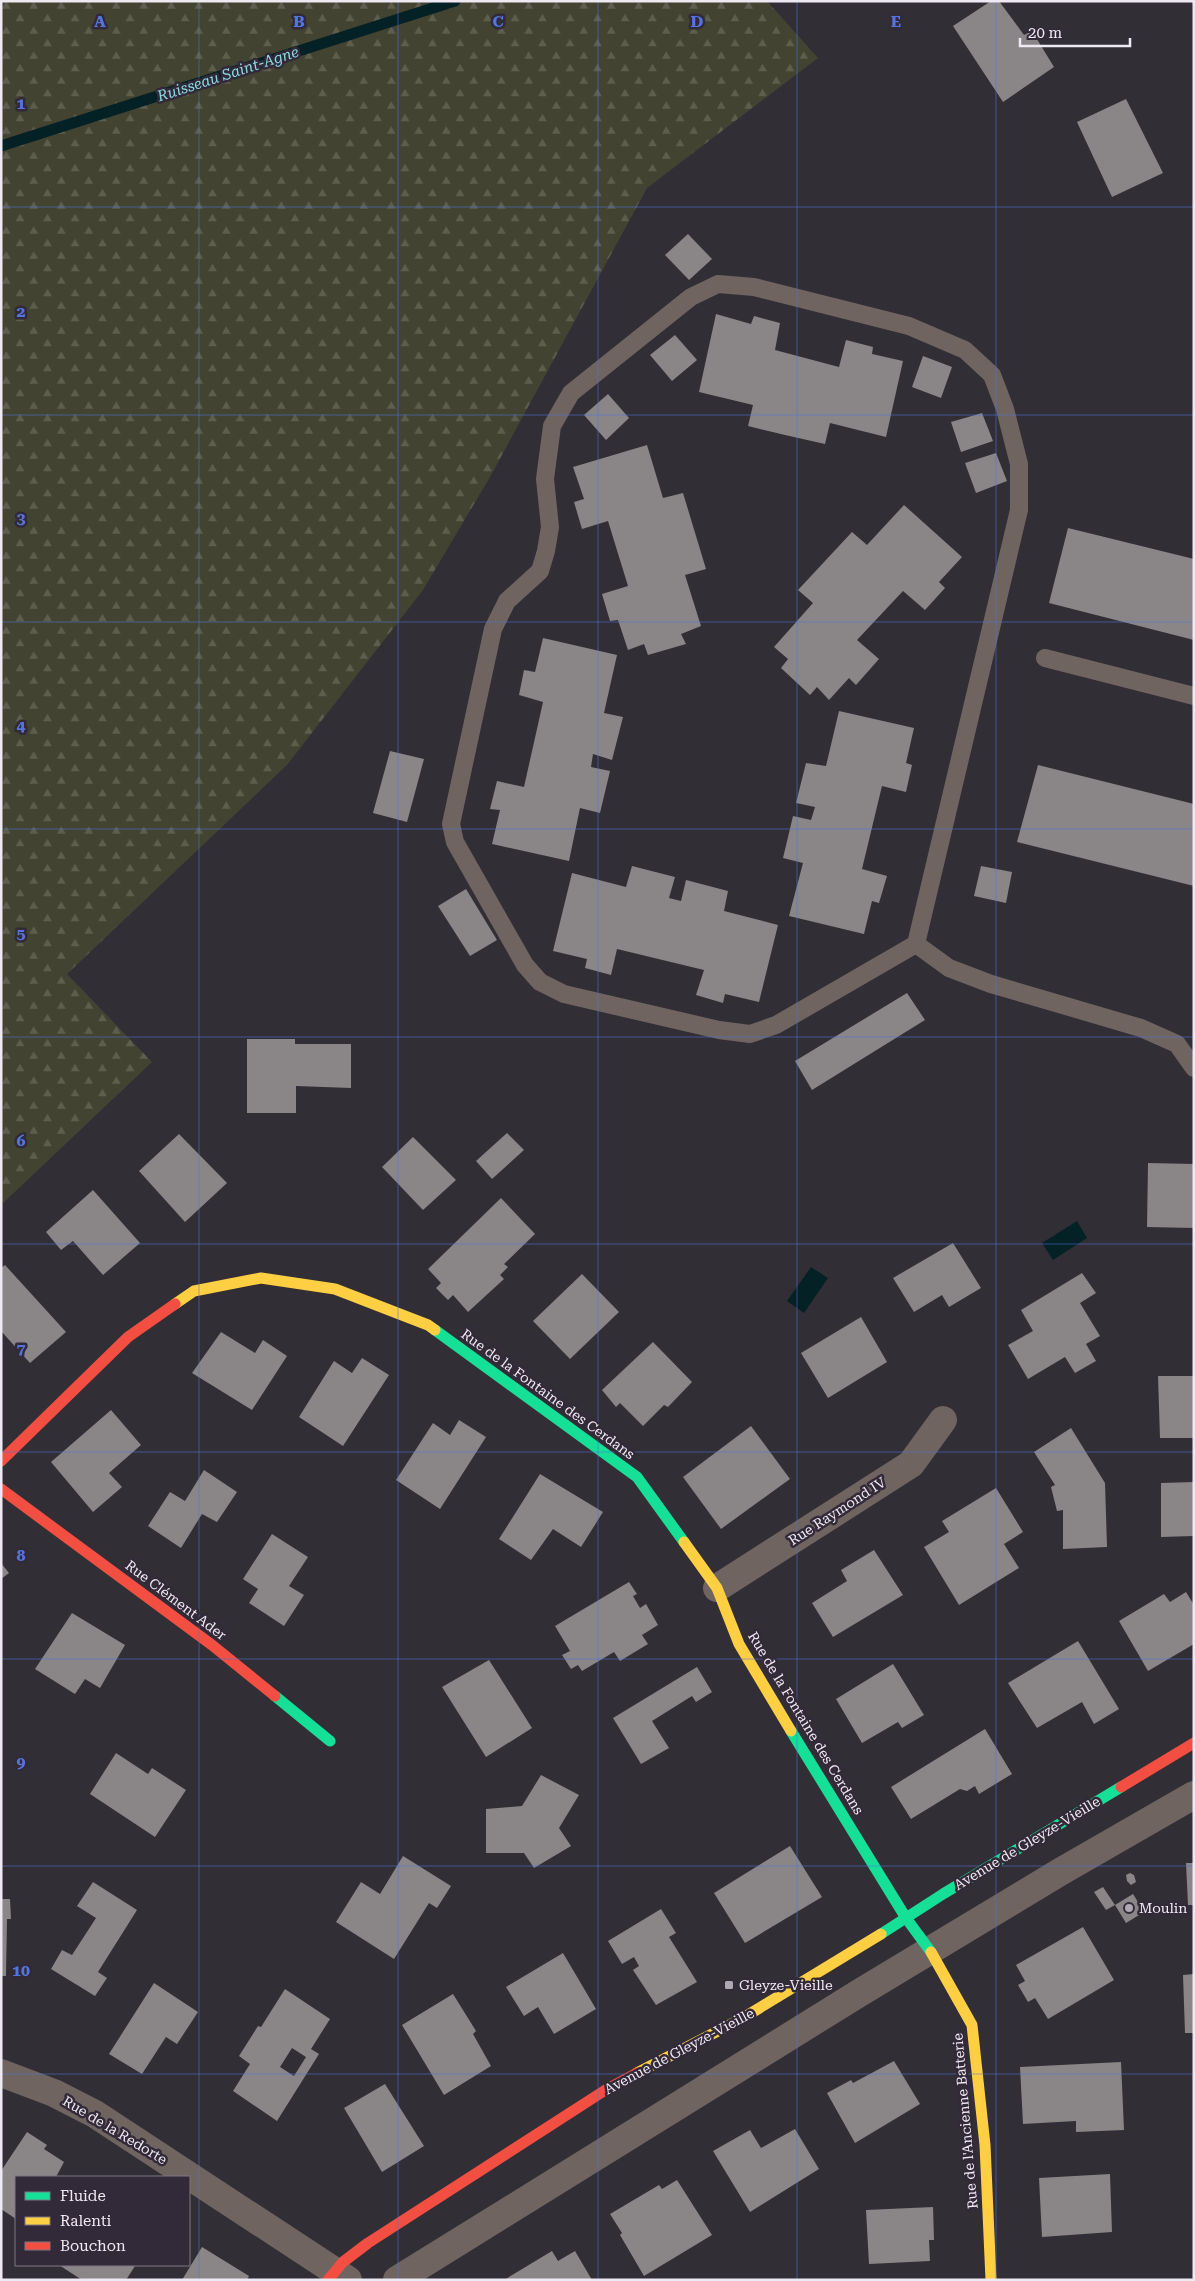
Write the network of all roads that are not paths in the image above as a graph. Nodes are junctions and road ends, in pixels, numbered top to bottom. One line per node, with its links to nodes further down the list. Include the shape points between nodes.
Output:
1 (1045, 658): 2 (lane)
2 (1194, 696)
3 (916, 944): 3 (lane, via 1019,510 1019,464 1005,409 992,375 965,350 909,326 754,287 718,284 691,297 571,393 552,426 545,479 550,527 546,551 540,571 507,601 493,628 454,803 451,824 455,842 525,965 540,982 564,994 718,1030 750,1034 776,1025); 4 (lane, via 949,968 991,984 1141,1028 1177,1044)
4 (1194, 1068)
5 (944, 1420): 8 (street, Rue Raymond IV, via 911,1464)
6 (1, 1461): 8 (street, Rue de la Fontaine des Cerdans, via 128,1337 194,1291 261,1278 335,1289 428,1325 637,1477)
7 (1, 1489): 9 (street, Rue Clément Ader, via 212,1645)
8 (717, 1588): 12 (street, Rue de la Fontaine des Cerdans, via 740,1644)
9 (330, 1741)
10 (1194, 1743): 12 (street, Avenue de Gleyze-Vieille)
11 (1194, 1795): 13 (street)
12 (906, 1918): 13 (street, Rue de l'Ancienne Batterie); 17 (street, Avenue de Gleyze-Vieille, via 743,2018 607,2089 349,2257)
13 (930, 1951): 18 (street); 19 (street, Rue de l'Ancienne Batterie, via 972,2025 984,2145)
14 (1, 2074): 15 (street, Rue de la Redorte, via 54,2093 95,2114)
15 (187, 2176)
16 (190, 2178): 17 (street, Rue de la Redorte)
17 (337, 2277)
18 (397, 2280)
19 (991, 2280)

